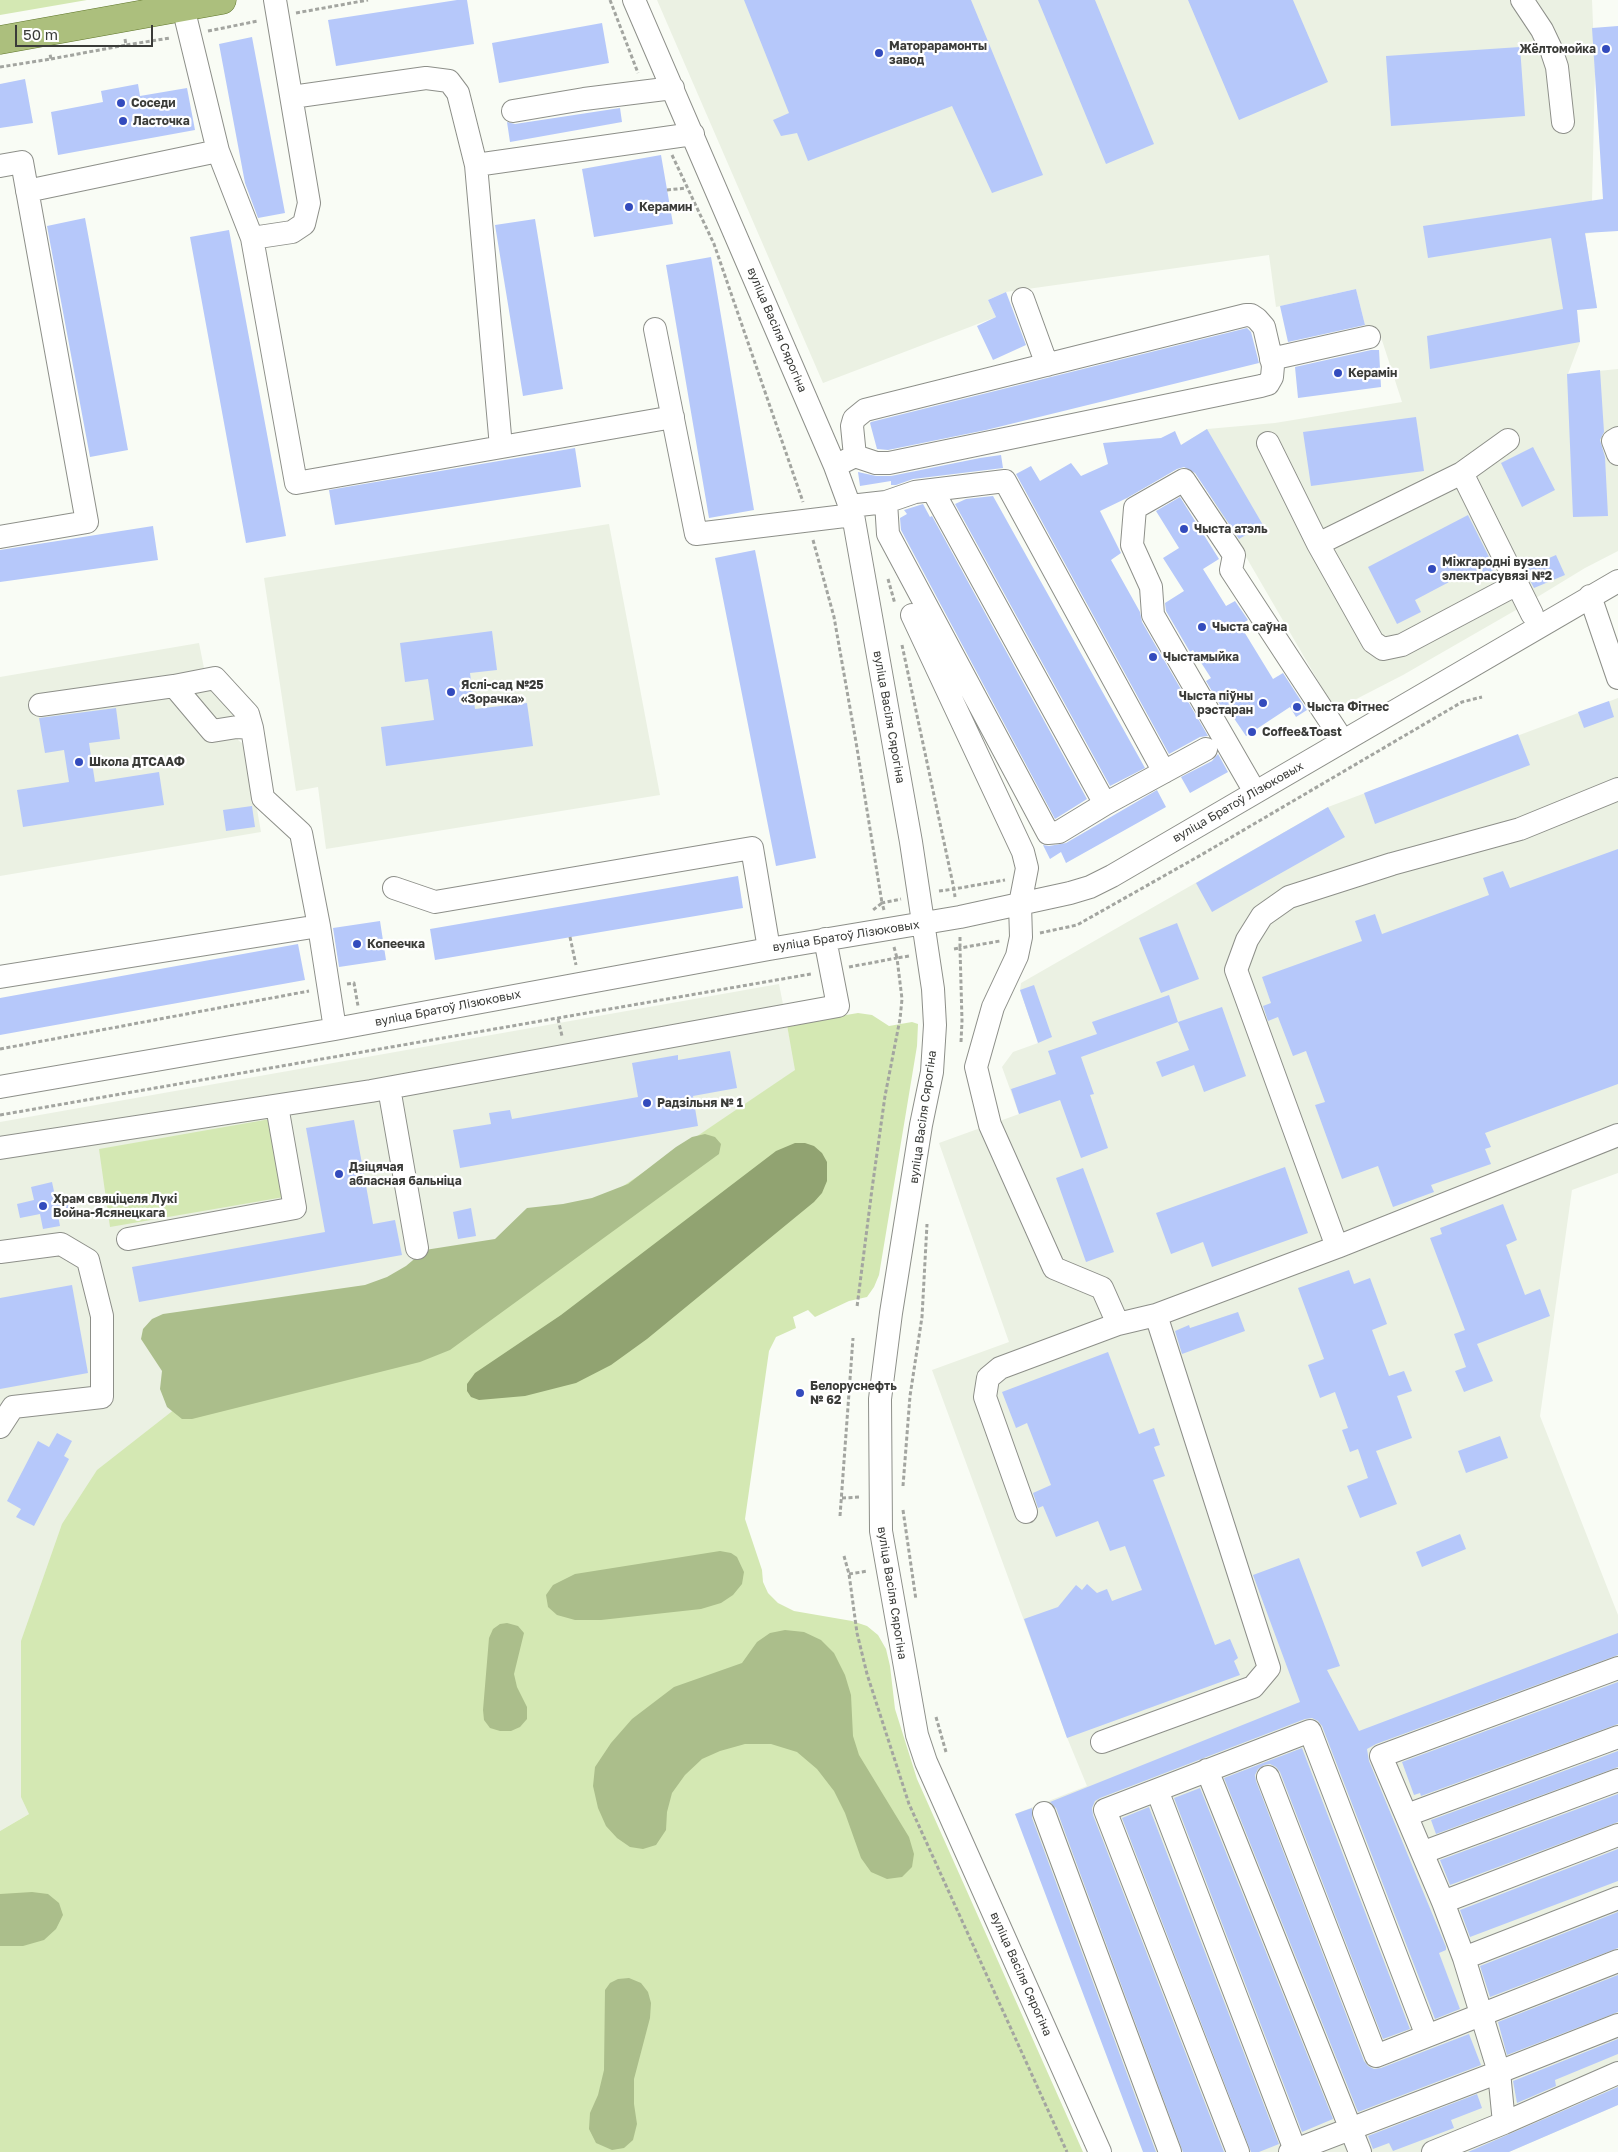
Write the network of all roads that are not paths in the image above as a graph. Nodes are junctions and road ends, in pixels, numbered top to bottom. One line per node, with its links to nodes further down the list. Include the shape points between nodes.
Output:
1 (222, 0): 4 (main road)
2 (634, 0): 7 (street, вуліца Васіля Сярогіна)
3 (1522, 0): 10 (street, via 1551,49 1557,67)
4 (183, 7): 6 (main road); 12 (street)
5 (277, 8): 8 (street)
6 (0, 40)
7 (673, 88): 9 (street); 11 (street, вуліца Васіля Сярогіна)
8 (292, 97): 13 (street, via 426,78 449,81 458,93); 16 (street, via 309,202 304,224 292,232)
9 (514, 111)
10 (1563, 122)
11 (693, 134): 13 (street); 29 (street, вуліца Васіля Сярогіна)
12 (218, 151): 15 (street); 16 (street)
13 (476, 164): 26 (street)
14 (0, 166): 15 (street, via 22,162)
15 (27, 192): 34 (street, via 87,522)
16 (252, 238): 26 (street, via 296,483)
17 (1023, 299): 21 (street)
18 (656, 329): 22 (street)
19 (1369, 337): 20 (street)
20 (1271, 359): 21 (street, via 1264,327 1251,315 1246,315); 28 (street, via 1272,377 1268,384 1261,386 889,462 876,463)
21 (1047, 365): 28 (street, via 864,410 854,419 852,426)
22 (673, 417): 26 (street); 33 (street, via 696,534 808,521)
23 (1618, 438): 27 (street, via 1613,441)
24 (1508, 440): 30 (street)
25 (1268, 443): 35 (street)
26 (501, 447)
27 (1618, 454)
28 (855, 456): 29 (street)
29 (835, 466): 33 (street, вуліца Васіля Сярогіна)
30 (1462, 473): 35 (street); 37 (street)
31 (934, 491): 32 (street, via 916,492); 47 (street, via 1005,481); 50 (street)
32 (886, 502): 33 (street); 50 (street, via 888,534 1048,832 1059,832)
33 (852, 510): 53 (street, вуліца Васіля Сярогіна)
34 (0, 537)
35 (1318, 544): 37 (street, via 1373,642 1383,649 1402,645)
36 (1618, 581): 38 (street, вуліца Братоў Лізюковых)
37 (1517, 584): 39 (street)
38 (1590, 596): 41 (street); 45 (street, вуліца Братоў Лізюковых)
39 (1532, 614)
40 (912, 615): 52 (street, via 1023,852 1026,868)
41 (1618, 678)
42 (174, 686): 43 (street); 44 (street, via 212,730); 44 (street, via 215,678 248,714)
43 (40, 705)
44 (252, 728): 54 (street, via 263,798 301,833)
45 (1343, 741): 49 (street, вуліца Братоў Лізюковых); 49 (street, via 1231,570 1234,555 1184,480 1135,508 1132,545 1151,587 1153,615)
46 (1206, 749): 47 (street)
47 (1164, 772): 50 (street)
48 (1618, 789): 65 (street, via 1520,829 1289,896 1262,916 1247,940 1236,970)
49 (1254, 792): 52 (street, вуліца Братоў Лізюковых, via 1090,887)
50 (1105, 804)
51 (394, 888): 56 (street, via 435,902 752,848)
52 (1020, 904): 53 (street, вуліца Братоў Лізюковых); 69 (street, via 1021,937 1017,956 993,1006 976,1067 990,1125 1054,1268 1102,1288)
53 (923, 924): 55 (street, вуліца Братоў Лізюковых); 95 (street, вуліца Васіля Сярогіна, via 934,989 932,1072 880,1399 881,1532 917,1735 926,1762)
54 (319, 926): 57 (street); 58 (street)
55 (825, 940): 56 (street, вуліца Братоў Лізюковых); 60 (street, via 838,1006)
56 (769, 949): 58 (street, вуліца Братоў Лізюковых)
57 (0, 978)
58 (335, 1029): 59 (street, вуліца Братоў Лізюковых)
59 (0, 1087)
60 (389, 1088): 61 (street); 66 (street)
61 (277, 1106): 63 (street); 64 (street, via 295,1208)
62 (1618, 1135): 65 (street)
63 (0, 1148)
64 (128, 1239)
65 (1337, 1247): 68 (street)
66 (417, 1248)
67 (0, 1252): 70 (street, via 61,1244 88,1260 102,1316 102,1397 14,1406)
68 (1156, 1315): 69 (street); 74 (street, via 1269,1668 1253,1687)
69 (1118, 1324): 71 (street, via 1000,1368 988,1378 985,1397)
70 (2, 1421)
71 (1026, 1512)
72 (1618, 1668): 80 (street, via 1381,1756)
73 (1618, 1737): 80 (street)
74 (1102, 1742)
75 (1207, 1770): 78 (street); 89 (street, via 1310,1731); 93 (street)
76 (1268, 1777): 89 (street, via 1376,2056)
77 (1618, 1780): 82 (street)
78 (1157, 1790): 94 (street); 97 (street, via 1105,1810)
79 (1044, 1813): 96 (street)
80 (1407, 1815): 82 (street)
81 (1618, 1835): 84 (street)
82 (1424, 1852): 84 (street)
83 (1618, 1898): 85 (street)
84 (1443, 1902): 85 (street)
85 (1464, 1958): 87 (street)
86 (1618, 1961): 87 (street)
87 (1480, 2016): 89 (street); 90 (street)
88 (1618, 2025): 90 (street)
89 (1427, 2036)
90 (1499, 2072): 92 (street); 93 (street)
91 (1618, 2073): 92 (street)
92 (1504, 2123): 99 (street)
93 (1350, 2129): 94 (street); 98 (street)
94 (1292, 2151)
95 (1100, 2152)
96 (1170, 2152)
97 (1238, 2152)
98 (1360, 2152)
99 (1433, 2152)

